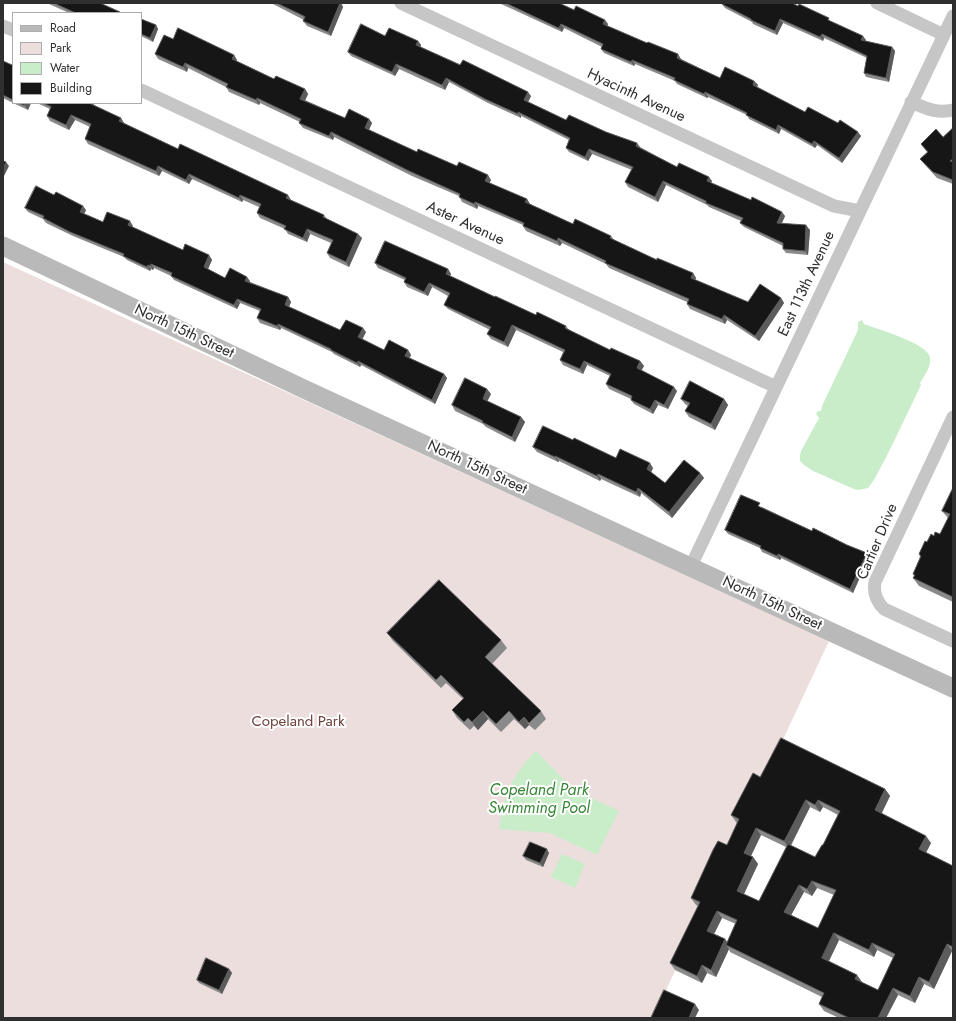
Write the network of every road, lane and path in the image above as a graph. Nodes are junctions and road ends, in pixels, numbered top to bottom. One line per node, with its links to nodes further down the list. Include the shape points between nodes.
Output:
1 (401, 3): 8 (street, Hyacinth Avenue, via 834,206)
2 (877, 3): 4 (street)
3 (953, 16): 4 (street, East 113th Avenue)
4 (944, 34): 6 (street, East 113th Avenue)
5 (142, 90): 10 (street, Aster Avenue)
6 (911, 102): 7 (street, via 934,111); 8 (street, East 113th Avenue)
7 (953, 110)
8 (860, 211): 10 (street, East 113th Avenue)
9 (3, 246): 12 (street, North 15th Street, via 294,384)
10 (776, 387): 12 (street, East 113th Avenue)
11 (953, 417): 13 (street, Cartier Drive, via 874,587 876,599 884,609)
12 (691, 566): 14 (street, North 15th Street)
13 (953, 641)
14 (953, 688)

